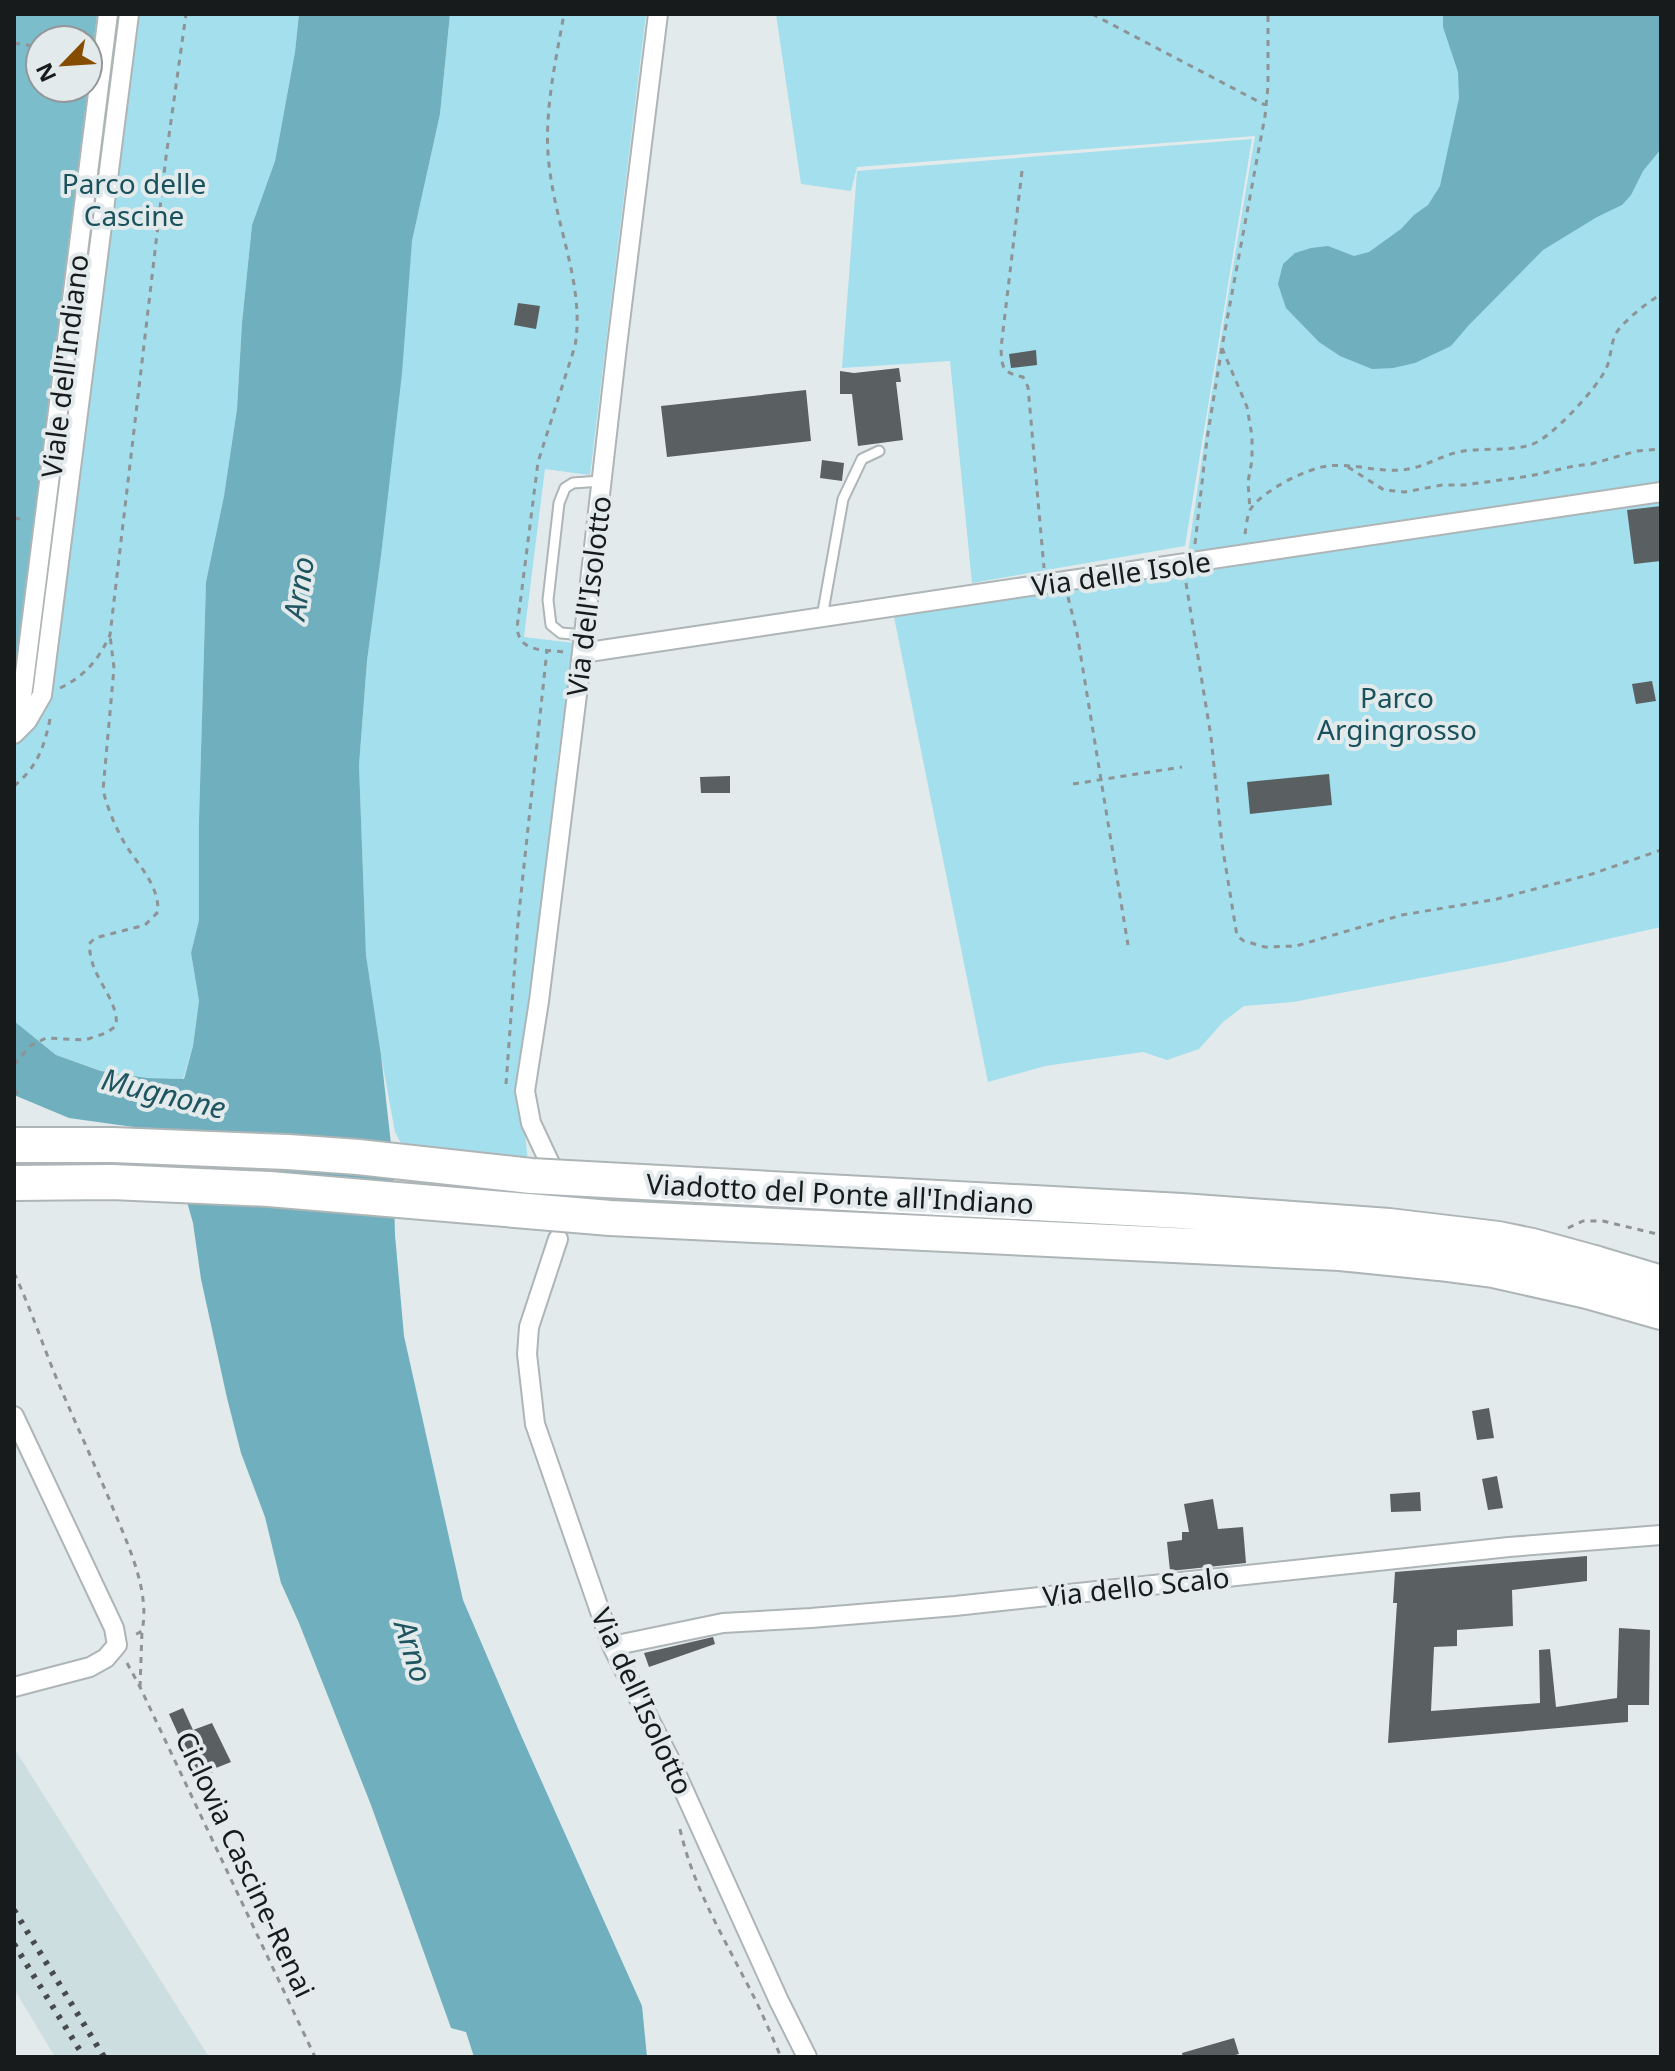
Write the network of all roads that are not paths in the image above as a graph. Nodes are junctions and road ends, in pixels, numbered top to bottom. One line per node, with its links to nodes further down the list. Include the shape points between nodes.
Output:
1 (108, 14): 4 (street, Viale dell'Indiano)
2 (129, 14): 6 (street)
3 (658, 14): 9 (street, Via dell'Isolotto)
4 (104, 43)
5 (104, 58): 6 (street)
6 (123, 61): 13 (street, via 42,695 33,713)
7 (96, 104): 13 (street, Viale dell'Indiano)
8 (879, 451): 11 (lane, via 862,459 843,499)
9 (601, 481): 12 (street, Via dell'Isolotto); 12 (lane, via 565,488 548,600 551,625)
10 (1661, 492): 11 (street, Via delle Isole)
11 (822, 617): 12 (street, Via delle Isole)
12 (583, 644): 15 (street, Via dell'Isolotto, via 525,1091 531,1123)
13 (16, 726)
14 (14, 1145): 18 (highway, Viadotto del Ponte all'Indiano, bridge, via 288,1152 531,1176 1375,1224 1532,1246)
15 (554, 1172)
16 (14, 1183): 18 (highway, Viadotto del Ponte all'Indiano, bridge, via 269,1189 610,1218 1340,1253)
17 (558, 1239): 23 (street, Via dell'Isolotto, via 529,1327 535,1424)
18 (1590, 1277): 19 (highway, Viadotto del Ponte all'Indiano); 20 (highway, Viadotto del Ponte all'Indiano)
19 (1661, 1283)
20 (1661, 1312)
21 (14, 1416): 24 (street, via 114,1628 117,1645 90,1667)
22 (1661, 1535): 23 (street, Via dello Scalo, via 955,1606 723,1623)
23 (612, 1646): 25 (street, Via dell'Isolotto)
24 (14, 1687)
25 (807, 2057)

